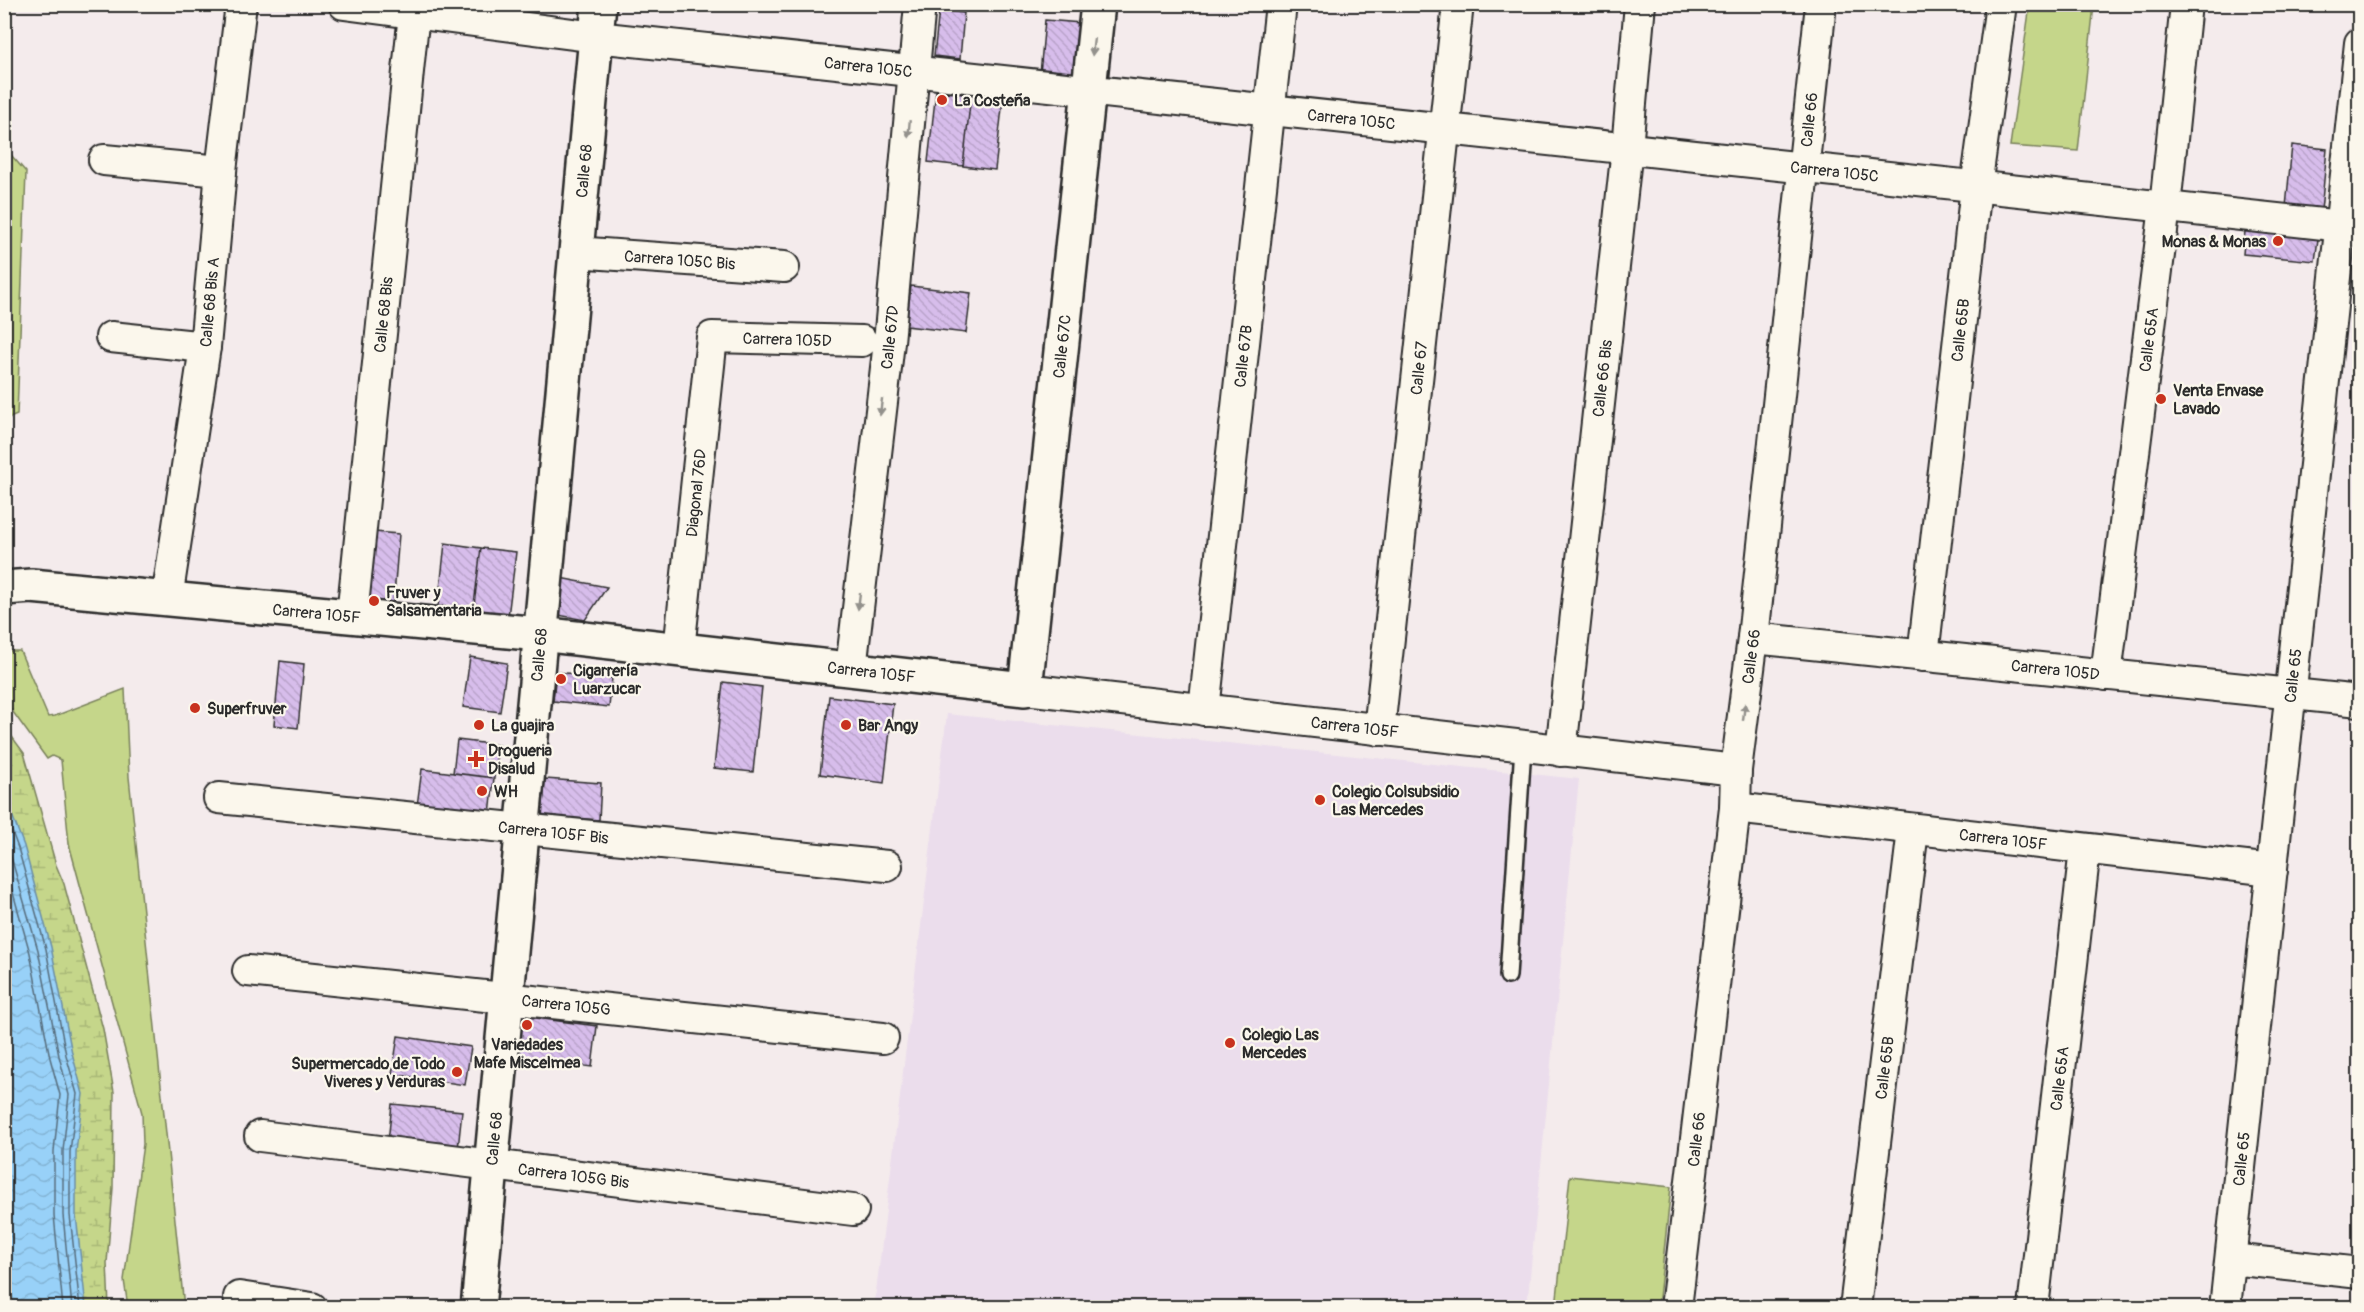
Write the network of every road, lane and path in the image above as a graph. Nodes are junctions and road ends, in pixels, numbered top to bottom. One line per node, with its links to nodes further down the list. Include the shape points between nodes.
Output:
1 (241, 4): 22 (street, Calle 68 Bis A)
2 (344, 4): 12 (street, Carrera 105C)
3 (599, 4): 13 (street, Calle 68)
4 (920, 4): 15 (street, Calle 67D)
5 (1098, 4): 16 (street, Calle 67C, one-way to 16)
6 (1281, 4): 17 (street, Calle 67B)
7 (1458, 4): 18 (street, Calle 67)
8 (1640, 4): 19 (street, Calle 66 Bis)
9 (1821, 4): 21 (street, Calle 66)
10 (2001, 4): 23 (street, Calle 65B)
11 (2186, 4): 24 (street, Calle 65A)
12 (414, 13): 13 (street, Carrera 105C); 34 (street, Calle 68 Bis)
13 (596, 36): 15 (street, Carrera 105C); 26 (street, Calle 68)
14 (2360, 43): 25 (street, Calle 65)
15 (915, 71): 16 (street, Carrera 105C); 39 (street, Calle 67D, one-way to 39)
16 (1089, 90): 17 (street, Carrera 105C); 41 (street, Calle 67C)
17 (1270, 110): 18 (street, Carrera 105C); 44 (street, Calle 67B)
18 (1444, 129): 19 (street, Carrera 105C); 45 (street, Calle 67)
19 (1627, 148): 21 (street, Carrera 105C); 47 (street, Calle 66 Bis)
20 (104, 160): 22 (street)
21 (1803, 168): 23 (street, Carrera 105C); 36 (street, Calle 66)
22 (221, 171): 31 (street, Calle 68 Bis A)
23 (1976, 187): 24 (street, Carrera 105C); 38 (street, Calle 65B)
24 (2165, 207): 25 (street, Carrera 105C); 40 (street, Calle 65A)
25 (2350, 227): 42 (street, Calle 65)
26 (575, 252): 27 (street, Carrera 105C Bis); 35 (street, Calle 68)
27 (784, 267)
28 (111, 337): 31 (street)
29 (712, 337): 30 (street, Carrera 105D); 37 (street, Diagonal 76D)
30 (862, 341)
31 (206, 347): 33 (street, Calle 68 Bis A)
32 (4, 588): 33 (street, Carrera 105F, via 31,586)
33 (167, 599): 34 (street, Carrera 105F)
34 (352, 616): 35 (street, Carrera 105F)
35 (540, 634): 37 (street, Carrera 105F); 51 (street, Calle 68)
36 (1753, 638): 38 (street, Carrera 105D); 48 (street, Calle 66, one-way to 36)
37 (679, 650): 39 (street, Carrera 105F)
38 (1923, 656): 40 (street, Carrera 105D)
39 (851, 669): 41 (street, Carrera 105F)
40 (2106, 675): 42 (street, Carrera 105D)
41 (1025, 689): 44 (street, Carrera 105F)
42 (2291, 694): 43 (street, Carrera 105D); 55 (street, Calle 65)
43 (2360, 701)
44 (1204, 710): 45 (street, Carrera 105F)
45 (1379, 730): 46 (street, Carrera 105F)
46 (1523, 747): 47 (street, Carrera 105F); 57 (lane)
47 (1561, 751): 48 (street, Carrera 105F)
48 (1736, 770): 50 (street, Calle 66)
49 (219, 798): 51 (street, Carrera 105F Bis)
50 (1735, 808): 52 (street, Carrera 105F); 68 (street, Calle 66)
51 (521, 828): 54 (street, Carrera 105F Bis); 58 (street, Calle 68)
52 (1913, 830): 53 (street, Carrera 105F); 69 (street, Calle 65B)
53 (2085, 849): 55 (street, Carrera 105F); 70 (street, Calle 65A)
54 (887, 866)
55 (2272, 870): 63 (street, Calle 65)
56 (248, 971): 58 (street, Carrera 105G)
57 (1508, 976)
58 (506, 998): 59 (street, Carrera 105G); 61 (street, Calle 68)
59 (883, 1038)
60 (260, 1136): 61 (street, Carrera 105G Bis)
61 (491, 1165): 62 (street, Carrera 105G Bis); 67 (street, Calle 68)
62 (853, 1210)
63 (2230, 1259): 64 (street); 71 (street, Calle 65)
64 (2360, 1273)
65 (239, 1297): 66 (street)
66 (312, 1308)
67 (478, 1308)
68 (1676, 1308)
69 (1855, 1308)
70 (2033, 1308)
71 (2226, 1308)

